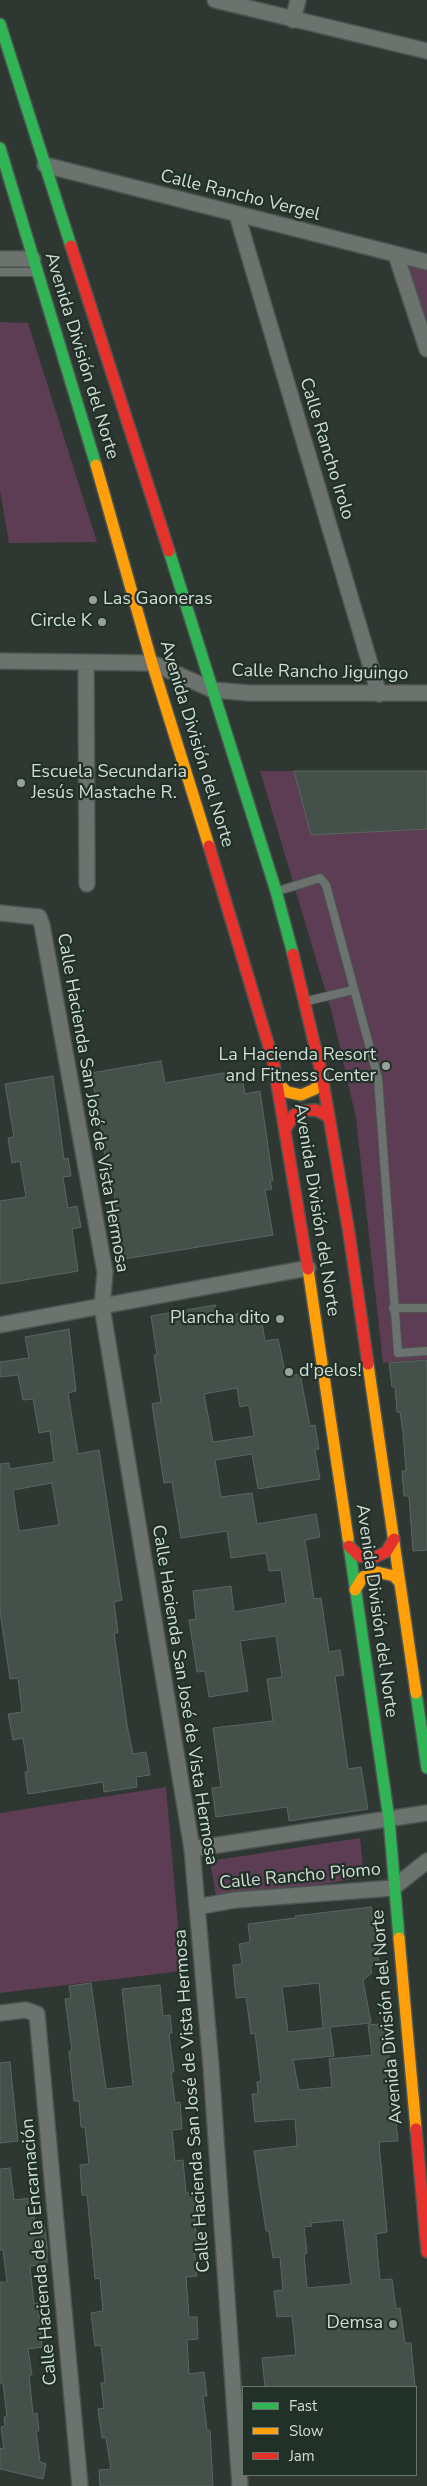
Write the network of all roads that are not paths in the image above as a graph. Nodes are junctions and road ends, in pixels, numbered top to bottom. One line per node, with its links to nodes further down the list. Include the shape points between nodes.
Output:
1 (215, 0): 3 (street)
2 (298, 0): 3 (street)
3 (293, 20): 5 (street)
4 (0, 24): 7 (main road, Avenida División del Norte)
5 (427, 51)
6 (0, 148): 12 (main road, Avenida División del Norte)
7 (45, 165): 8 (street, Calle Rancho Vergel); 18 (main road, Avenida División del Norte)
8 (237, 215): 9 (street, Calle Rancho Vergel); 20 (street, Calle Rancho Irolo)
9 (396, 255): 11 (street, Calle Rancho Vergel); 14 (street)
10 (0, 259): 12 (street)
11 (427, 262)
12 (35, 265): 13 (lane); 17 (main road, Avenida División del Norte, via 127,569)
13 (0, 272)
14 (427, 350)
15 (0, 661): 16 (street)
16 (86, 663): 17 (street); 21 (street)
17 (152, 663): 18 (street, Calle Rancho Jiguingo); 27 (main road, Avenida División del Norte, via 255,996)
18 (214, 690): 20 (street, Calle Rancho Jiguingo); 22 (main road, Avenida División del Norte)
19 (427, 693): 20 (street, Calle Rancho Jiguingo)
20 (379, 694)
21 (86, 884)
22 (276, 891): 24 (lane, via 320,878 324,880); 25 (main road, Avenida División del Norte)
23 (0, 913): 31 (street, Calle Hacienda San José de Vista Hermosa, via 39,917 42,925 105,1272)
24 (353, 990): 25 (lane); 32 (lane, via 378,1078)
25 (305, 1001): 26 (main road, Avenida División del Norte)
26 (322, 1076): 27 (main road, via 315,1089 301,1095 288,1092); 28 (main road, Avenida División del Norte)
27 (277, 1082): 29 (main road, Avenida División del Norte)
28 (329, 1117): 29 (main road, via 316,1110 301,1112 289,1121); 36 (main road, Avenida División del Norte)
29 (286, 1128): 30 (main road, Avenida División del Norte)
30 (308, 1268): 31 (street); 37 (main road, Avenida División del Norte)
31 (102, 1307): 34 (street); 43 (street, Calle Hacienda San José de Vista Hermosa)
32 (393, 1308): 33 (lane); 35 (lane, via 398,1353)
33 (427, 1308)
34 (0, 1325)
35 (427, 1351)
36 (394, 1540): 37 (main road, via 386,1552 373,1558 359,1556); 38 (main road, Avenida División del Norte)
37 (348, 1546): 39 (main road, Avenida División del Norte)
38 (400, 1583): 39 (main road, via 394,1576 377,1572 363,1577); 40 (main road, Avenida División del Norte)
39 (355, 1590): 42 (main road, Avenida División del Norte)
40 (427, 1768)
41 (427, 1813): 42 (street)
42 (389, 1819): 43 (street); 45 (main road, Avenida División del Norte)
43 (192, 1849): 46 (street, Calle Hacienda San José de Vista Hermosa)
44 (427, 1861): 45 (street, Calle Rancho Piomo)
45 (393, 1888): 46 (street, Calle Rancho Piomo, via 235,1900); 48 (main road, Avenida División del Norte)
46 (197, 1907): 50 (street, Calle Hacienda San José de Vista Hermosa)
47 (0, 2013): 49 (street, Calle Hacienda de la Encarnación, via 26,2010 37,2014)
48 (427, 2252)
49 (80, 2486)
50 (240, 2486)

